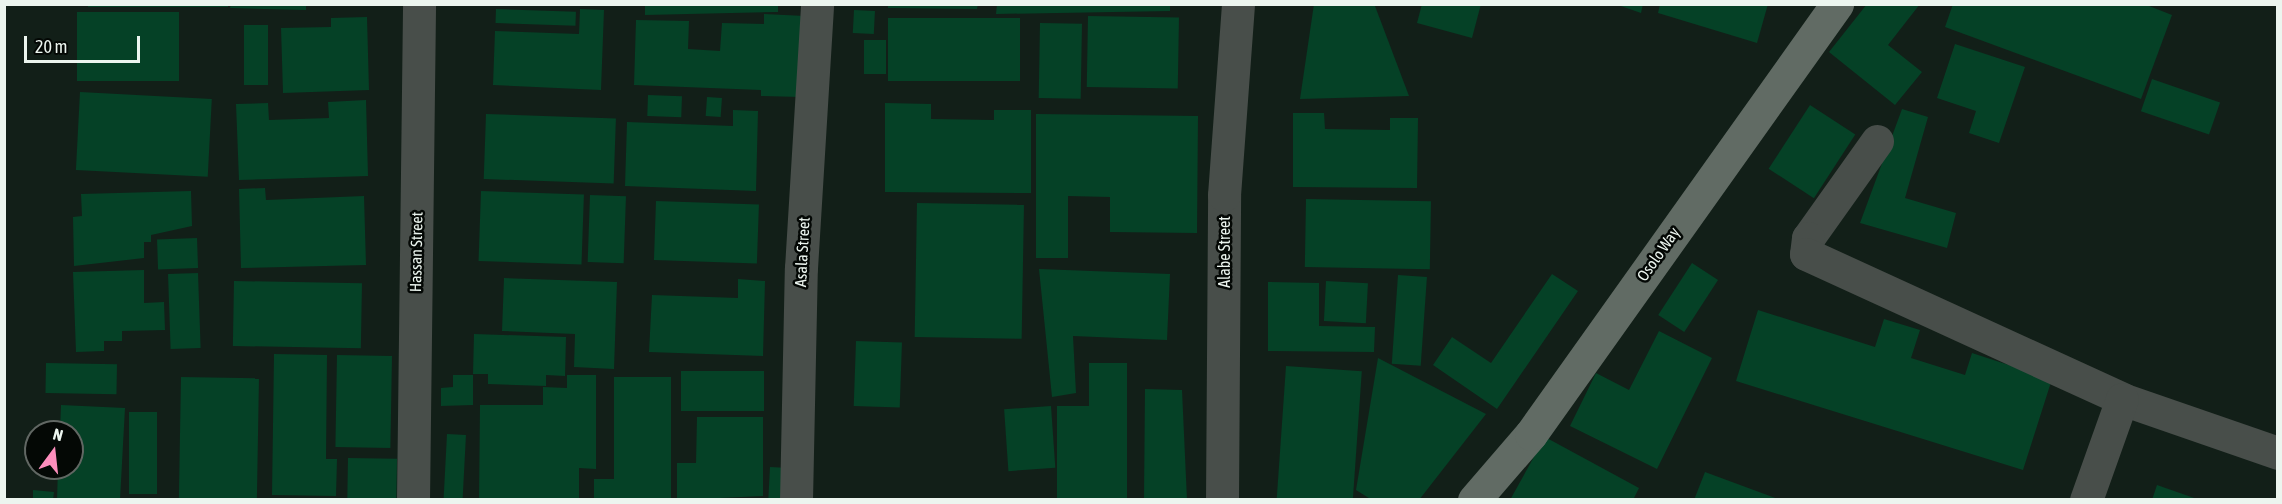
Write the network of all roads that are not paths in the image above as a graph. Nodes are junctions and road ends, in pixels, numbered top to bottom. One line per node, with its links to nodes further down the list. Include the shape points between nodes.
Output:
1 (419, 4): 8 (street, Hassan Street)
2 (817, 4): 9 (street, Asala Street, via 801,268)
3 (1238, 4): 10 (street, Alabe Street, via 1224,195)
4 (1837, 4): 11 (main road, Osolo Way, via 1530,434)
5 (1877, 141): 6 (street, via 1808,238 1806,254)
6 (2122, 399): 7 (street); 12 (street)
7 (2277, 453)
8 (413, 500)
9 (796, 500)
10 (1222, 500)
11 (1474, 500)
12 (2086, 500)

